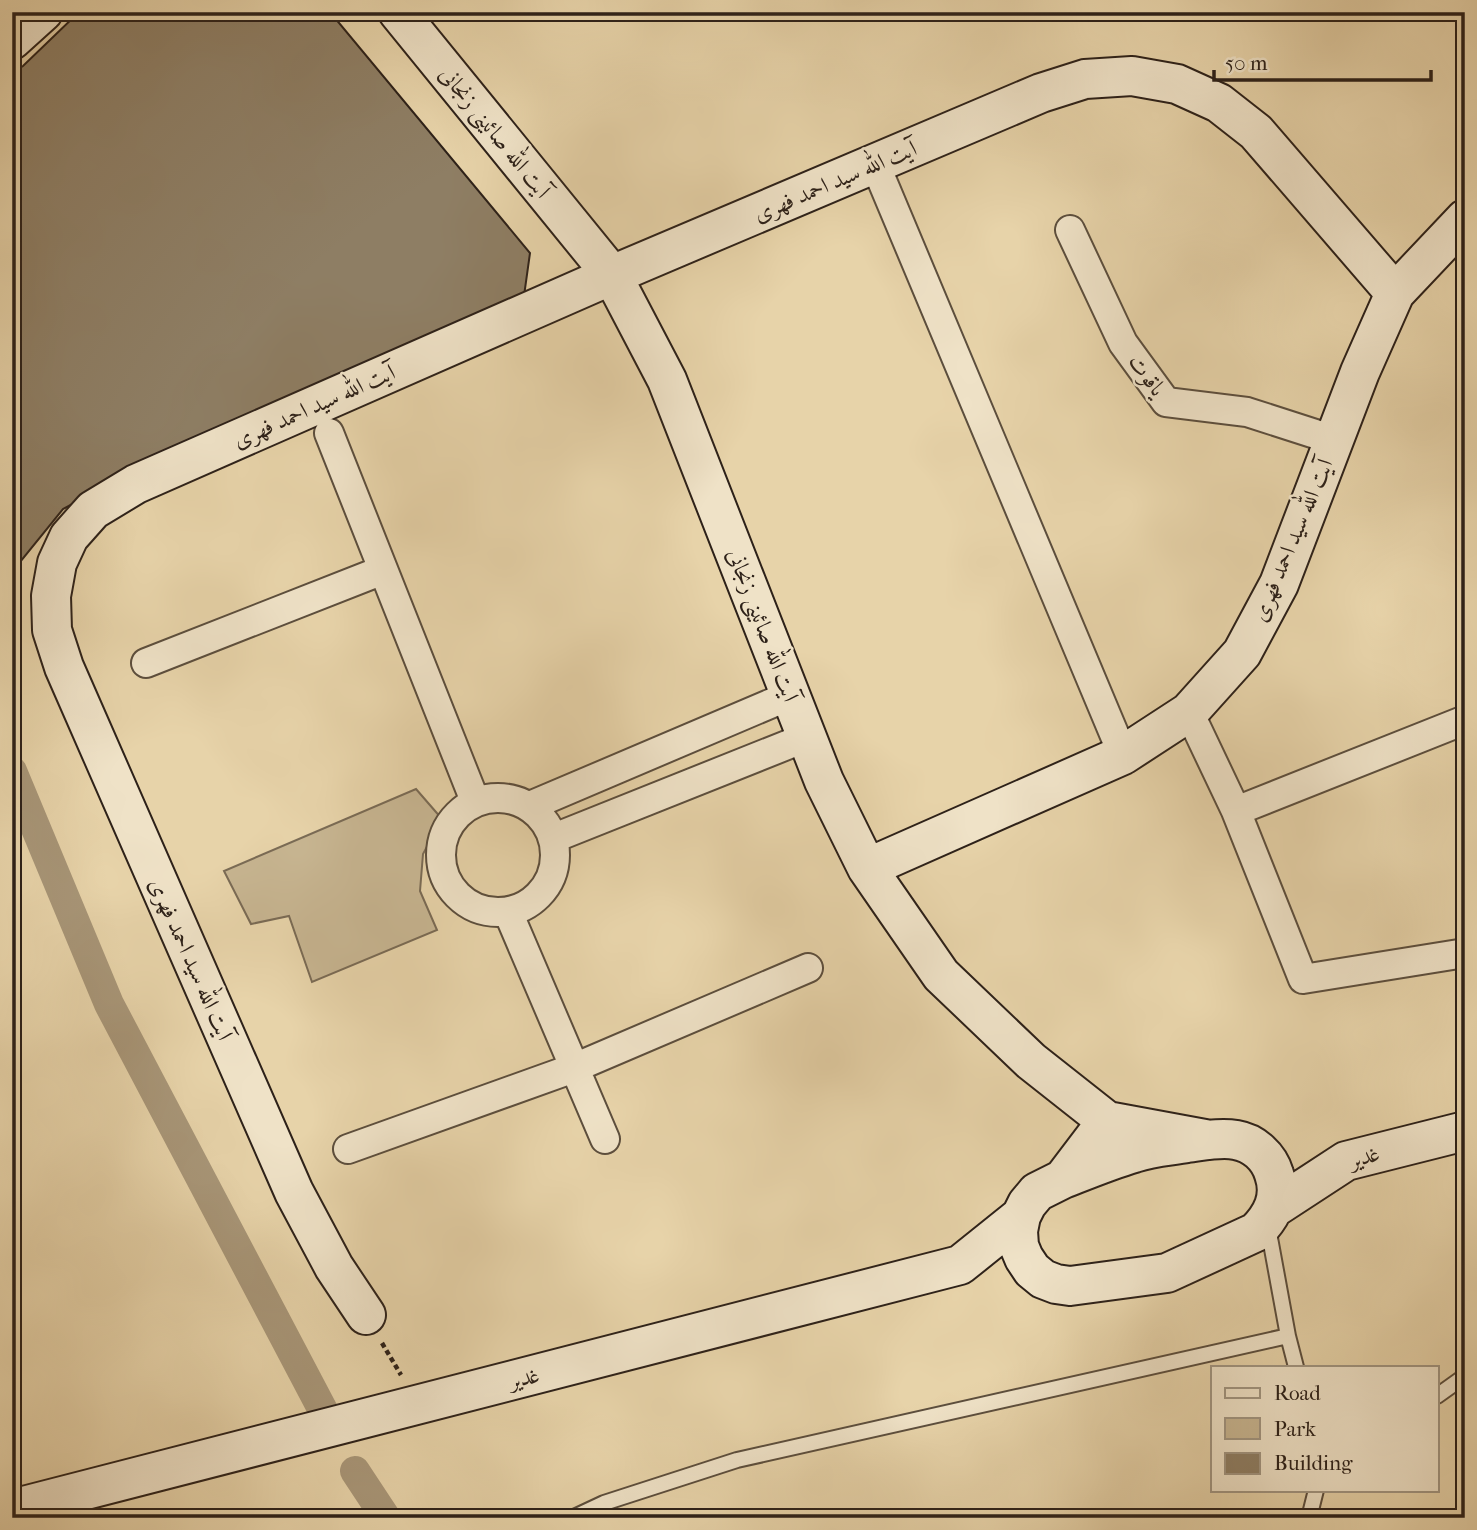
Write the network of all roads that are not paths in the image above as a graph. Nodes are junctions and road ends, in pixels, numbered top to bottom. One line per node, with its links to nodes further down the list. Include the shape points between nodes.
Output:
1 (398, 12): 5 (main road, آیت الله صائینی زنجانی)
2 (875, 164): 5 (main road, آیت الله سید احمد فهری); 6 (main road, آیت الله سید احمد فهری, via 1041,93 1085,79 1132,76 1177,84 1220,103 1256,132); 15 (street)
3 (1465, 219): 6 (main road, آیت الله سید احمد فهری)
4 (1070, 230): 8 (street, یاقوت, via 1123,343 1166,402 1247,412)
5 (612, 275): 11 (main road, آیت الله صائینی زنجانی, via 667,380); 37 (main road, آیت الله سید احمد فهری, via 136,484 93,510 69,537 57,564 51,596 52,630 64,667 294,1192)
6 (1395, 293): 8 (main road, آیت الله سید احمد فهری)
7 (329, 433): 9 (street)
8 (1334, 440): 12 (main road, آیت الله سید احمد فهری, via 1279,584 1242,653)
9 (383, 570): 10 (street); 16 (street)
10 (146, 663)
11 (791, 695): 14 (main road, آیت الله صائینی زنجانی); 17 (street)
12 (1189, 712): 15 (main road, آیت الله سید احمد فهری); 18 (street)
13 (1465, 720): 18 (street)
14 (807, 737): 19 (street); 20 (main road, آیت الله صائینی زنجانی)
15 (1123, 755): 20 (main road, آیت الله سید احمد فهری)
16 (475, 801): 17 (street, via 503,797); 21 (street, via 449,822 439,855 449,887 475,908)
17 (530, 806): 19 (street)
18 (1236, 811): 22 (street, via 1303,979)
19 (554, 838): 21 (street, via 554,870 537,898)
20 (867, 868): 25 (main road, آیت الله صائینی زنجانی, via 941,975 1031,1061)
21 (508, 912): 24 (street)
22 (1465, 953)
23 (808, 968): 24 (street)
24 (574, 1068): 27 (street); 29 (street)
25 (1107, 1121): 28 (main road, آیت الله صائینی زنجانی); 32 (main road)
26 (1465, 1131): 31 (main road, غدیر)
27 (605, 1139)
28 (1210, 1140): 30 (main road, via 1238,1140); 32 (main road, via 1136,1152)
29 (348, 1149)
30 (1262, 1154): 31 (main road); 33 (main road, via 1276,1178)
31 (1346, 1161): 33 (main road, غدیر)
32 (1063, 1179): 34 (main road, غدیر, via 1037,1192)
33 (1270, 1215): 36 (main road, غدیر, via 1256,1232 1167,1273 1070,1286 1043,1279); 38 (lane)
34 (1021, 1216): 35 (main road, غدیر); 36 (main road, via 1019,1246)
35 (960, 1265): 36 (main road); 43 (main road, غدیر)
36 (1032, 1270)
37 (366, 1315)
38 (1288, 1336): 39 (lane); 44 (lane, via 737,1460 604,1503)
39 (1296, 1366)
40 (1465, 1376): 41 (lane)
41 (1438, 1395)
42 (1316, 1492): 45 (lane)
43 (12, 1509)
44 (572, 1518)
45 (1309, 1518)

